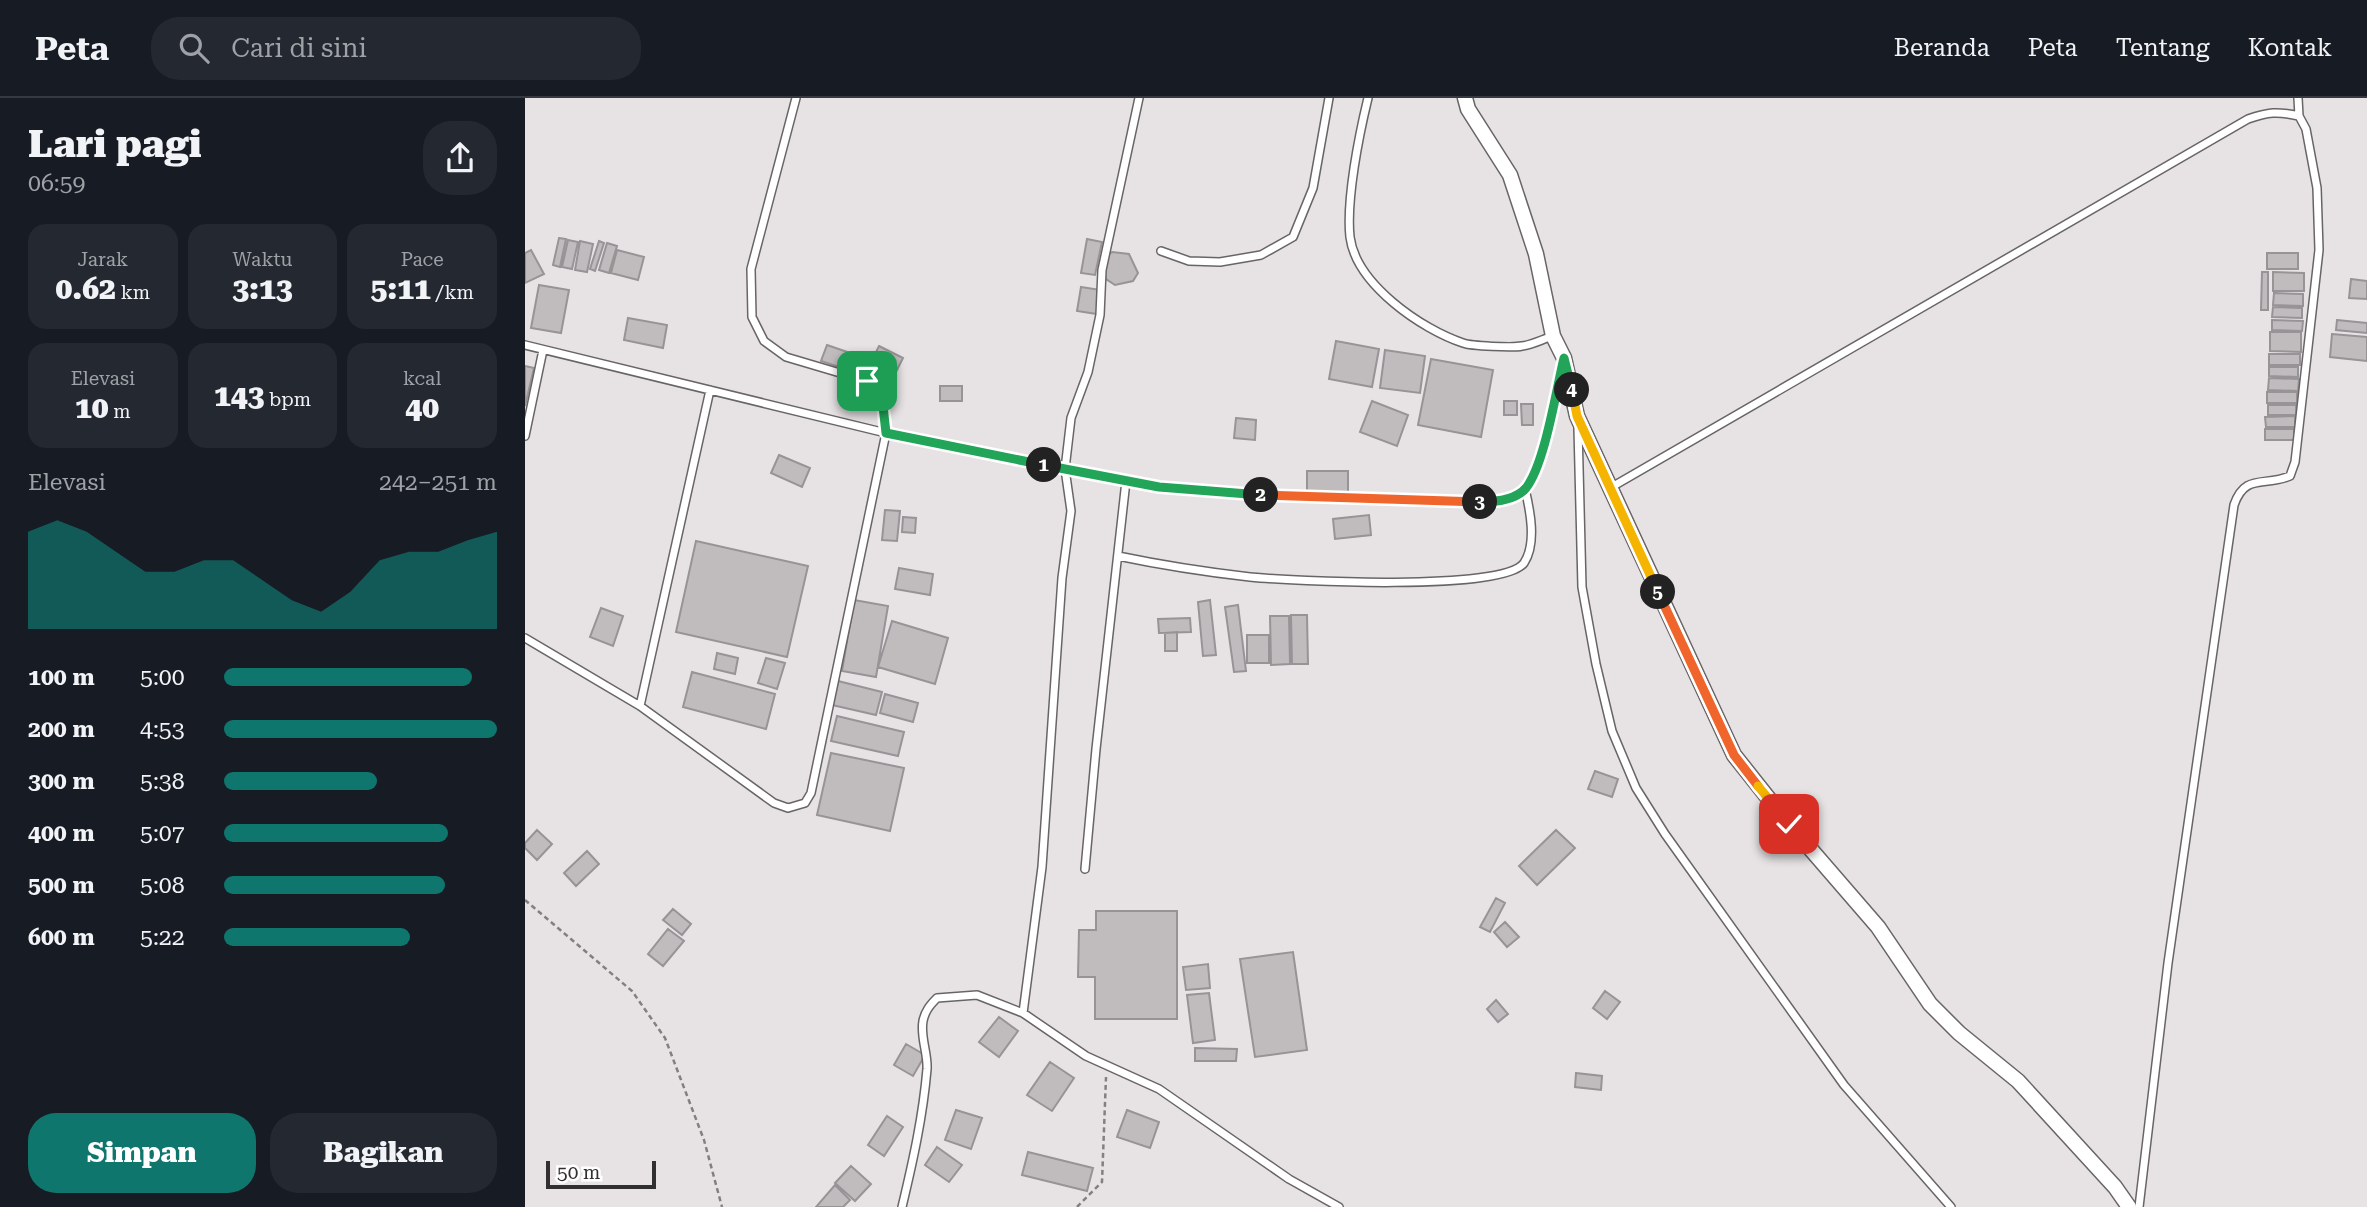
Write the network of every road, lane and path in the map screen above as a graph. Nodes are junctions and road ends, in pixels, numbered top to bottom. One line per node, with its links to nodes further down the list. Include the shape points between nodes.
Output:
1 (796, 98): 15 (lane, via 751,269 752,317 764,341 786,357 867,381 882,397)
2 (1139, 98): 17 (lane, via 1102,270 1100,314 1088,372 1071,418)
3 (1329, 98): 8 (lane, via 1314,188 1293,237 1261,255 1220,262 1189,261)
4 (1368, 98): 9 (lane, via 1354,175 1350,236 1370,280 1413,318 1465,344 1521,346)
5 (1465, 98): 9 (street, via 1510,175 1536,254)
6 (2298, 98): 7 (lane)
7 (2298, 116): 19 (lane, via 2266,112 2248,120); 34 (lane, via 2306,130 2317,188 2319,250 2295,462 2290,476 2249,484 2239,491 2234,505 2168,963)
8 (1161, 251)
9 (1553, 336): 12 (street)
10 (525, 345): 11 (lane)
11 (543, 350): 13 (lane); 16 (lane)
12 (1564, 358): 14 (street); 20 (lane, via 1539,462)
13 (710, 390): 15 (lane); 23 (lane)
14 (1577, 416): 19 (street); 32 (lane, via 1582,587 1612,731 1636,788 1844,1084)
15 (886, 433): 17 (lane); 23 (lane, via 811,793 805,803 788,808 774,803)
16 (525, 436)
17 (1065, 469): 18 (lane); 26 (lane, via 1070,511 1042,867)
18 (1126, 481): 20 (lane, via 1258,495 1484,502 1510,499); 21 (lane)
19 (1609, 488): 33 (street, via 1734,755 1878,927 1930,1004 2018,1081)
20 (1525, 489): 21 (lane, via 1529,547 1524,562 1498,576 1424,582 1295,580)
21 (1118, 556): 24 (lane)
22 (525, 638): 23 (lane)
23 (640, 706)
24 (1085, 869)
25 (525, 900): 28 (path, via 632,991 665,1038 704,1140)
26 (1023, 1013): 27 (lane, via 1086,1056); 29 (lane, via 977,995 937,998 927,1008 923,1109)
27 (1106, 1064): 30 (path, via 1102,1182); 31 (lane, via 1159,1089 1289,1179)
28 (722, 1207)
29 (902, 1207)
30 (1077, 1207)
31 (1339, 1207)
32 (1951, 1207)
33 (2129, 1207)
34 (2139, 1207)

